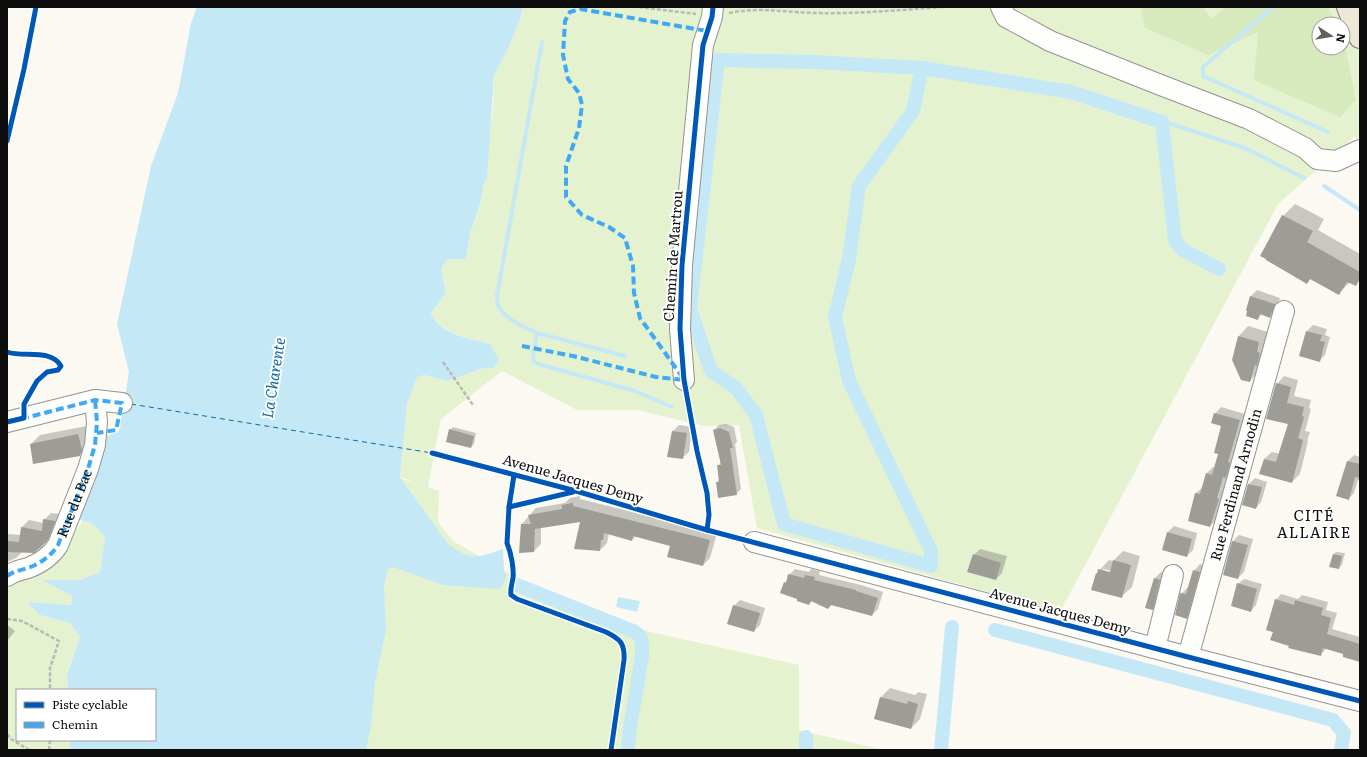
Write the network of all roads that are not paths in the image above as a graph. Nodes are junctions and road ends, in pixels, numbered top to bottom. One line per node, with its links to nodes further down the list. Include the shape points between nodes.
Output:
1 (1001, 7): 5 (street, via 1006,18 1050,41 1250,119 1305,148 1317,160 1336,161)
2 (1348, 7): 4 (main road)
3 (712, 12): 7 (street, Chemin de Martrou, via 703,46 682,265 680,329)
4 (1360, 37)
5 (1360, 150)
6 (1284, 312): 15 (street, Rue Ferdinand Arnodin)
7 (684, 380)
8 (95, 400): 9 (street); 10 (street); 13 (street, Rue du Bac, via 95,445 58,545 53,553 40,562)
9 (122, 403)
10 (7, 422)
11 (754, 542): 14 (street, Avenue Jacques Demy)
12 (1173, 575): 14 (street)
13 (7, 576)
14 (1155, 648): 15 (street, Avenue Jacques Demy)
15 (1188, 657): 16 (street, Avenue Jacques Demy)
16 (1360, 701)

